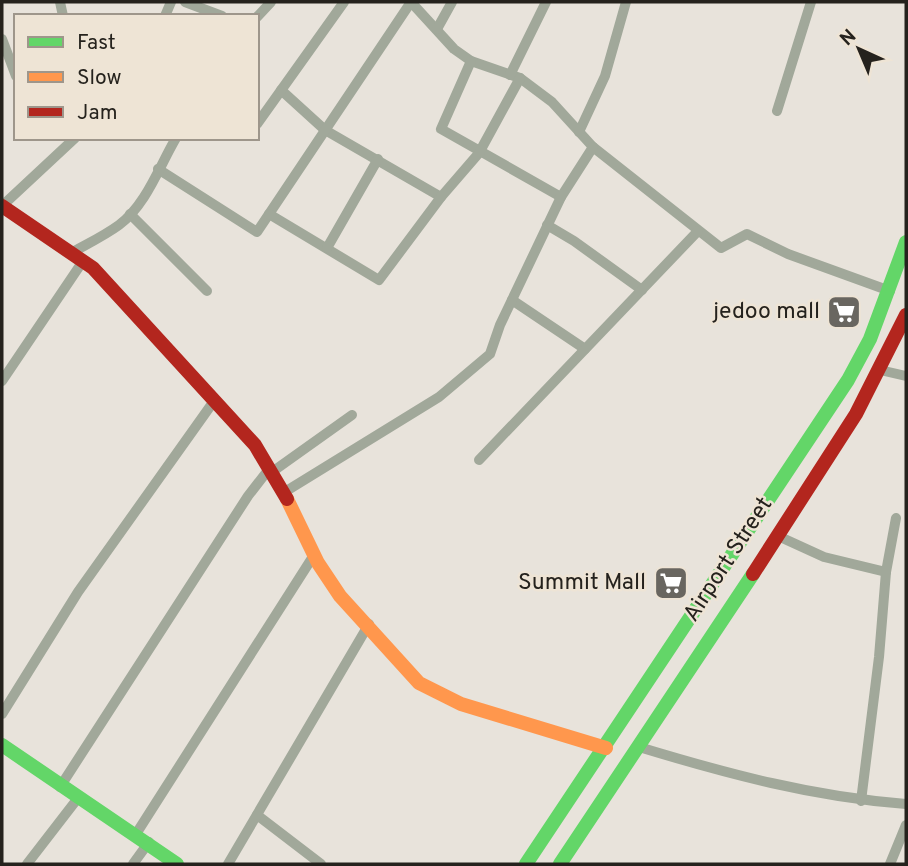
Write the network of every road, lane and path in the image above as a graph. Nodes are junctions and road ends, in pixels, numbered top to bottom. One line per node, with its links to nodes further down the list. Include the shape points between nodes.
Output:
1 (185, 2): 9 (street)
2 (271, 2): 10 (street)
3 (344, 2): 16 (street)
4 (411, 2): 11 (street); 19 (street)
5 (452, 2): 11 (street)
6 (546, 2): 15 (street)
7 (625, 2): 20 (street, via 605,76)
8 (811, 2): 17 (street)
9 (217, 14)
10 (259, 15)
11 (437, 29): 13 (street)
12 (2, 38): 14 (street)
13 (471, 61): 15 (street); 26 (street, via 441,129)
14 (14, 71)
15 (515, 77): 20 (street, via 552,102); 26 (street)
16 (281, 90): 18 (street); 19 (street)
17 (777, 111)
18 (259, 121)
19 (325, 130): 27 (street); 33 (street)
20 (579, 132): 24 (street)
21 (56, 140): 25 (street)
22 (73, 140): 25 (street)
23 (175, 140): 28 (street)
24 (593, 147): 30 (street); 35 (street)
25 (63, 149): 31 (street)
26 (479, 153): 29 (street); 30 (street)
27 (378, 159): 29 (street); 37 (street)
28 (158, 169): 32 (street); 33 (street, via 257,232)
29 (441, 197): 37 (street, via 379,280)
30 (561, 197): 34 (street)
31 (2, 206): 38 (main road)
32 (130, 214): 38 (street); 40 (street)
33 (269, 214): 37 (street)
34 (547, 225): 39 (street); 42 (street)
35 (698, 231): 39 (street); 41 (street, via 721,248 747,234)
36 (906, 242): 41 (main road, Airport Street)
37 (327, 248)
38 (77, 257): 47 (street); 48 (main road, via 93,268)
39 (642, 290): 44 (street)
40 (207, 291)
41 (890, 291): 49 (main road, Airport Street, via 870,339)
42 (512, 300): 44 (street); 56 (street, via 490,354 470,373)
43 (906, 314): 45 (main road, Airport Street)
44 (586, 349): 54 (street)
45 (880, 370): 46 (street); 51 (main road, Airport Street)
46 (906, 376)
47 (2, 381)
48 (214, 401): 55 (main road, via 255,445); 62 (street, via 78,592)
49 (831, 406): 51 (main road, via 838,415); 52 (main road, Airport Street)
50 (352, 415): 55 (street)
51 (853, 418): 53 (main road, Airport Street)
52 (809, 440): 53 (main road, via 824,444); 65 (main road, Airport Street)
53 (831, 453): 58 (main road, Airport Street)
54 (479, 460)
55 (270, 471): 56 (main road); 66 (street, via 248,496)
56 (283, 493): 59 (main road)
57 (896, 518): 60 (street)
58 (778, 536): 60 (street, via 824,557); 63 (main road, Airport Street)
59 (314, 555): 61 (main road, via 340,596); 72 (street)
60 (886, 572): 68 (street)
61 (369, 624): 65 (main road, via 419,683 461,704); 70 (street)
62 (2, 714)
63 (639, 747): 68 (street, via 746,779); 80 (main road, Airport Street)
64 (3, 748): 66 (main road)
65 (606, 748): 79 (main road, Airport Street)
66 (60, 786): 67 (main road)
67 (78, 798): 72 (main road); 74 (street)
68 (861, 800): 69 (street)
69 (906, 804)
70 (257, 815): 77 (street); 78 (street)
71 (906, 825): 81 (street)
72 (136, 834): 73 (main road)
73 (149, 842): 75 (street); 76 (main road)
74 (27, 864)
75 (133, 864)
76 (177, 864)
77 (228, 864)
78 (321, 864)
79 (526, 864)
80 (560, 864)
81 (890, 864)

